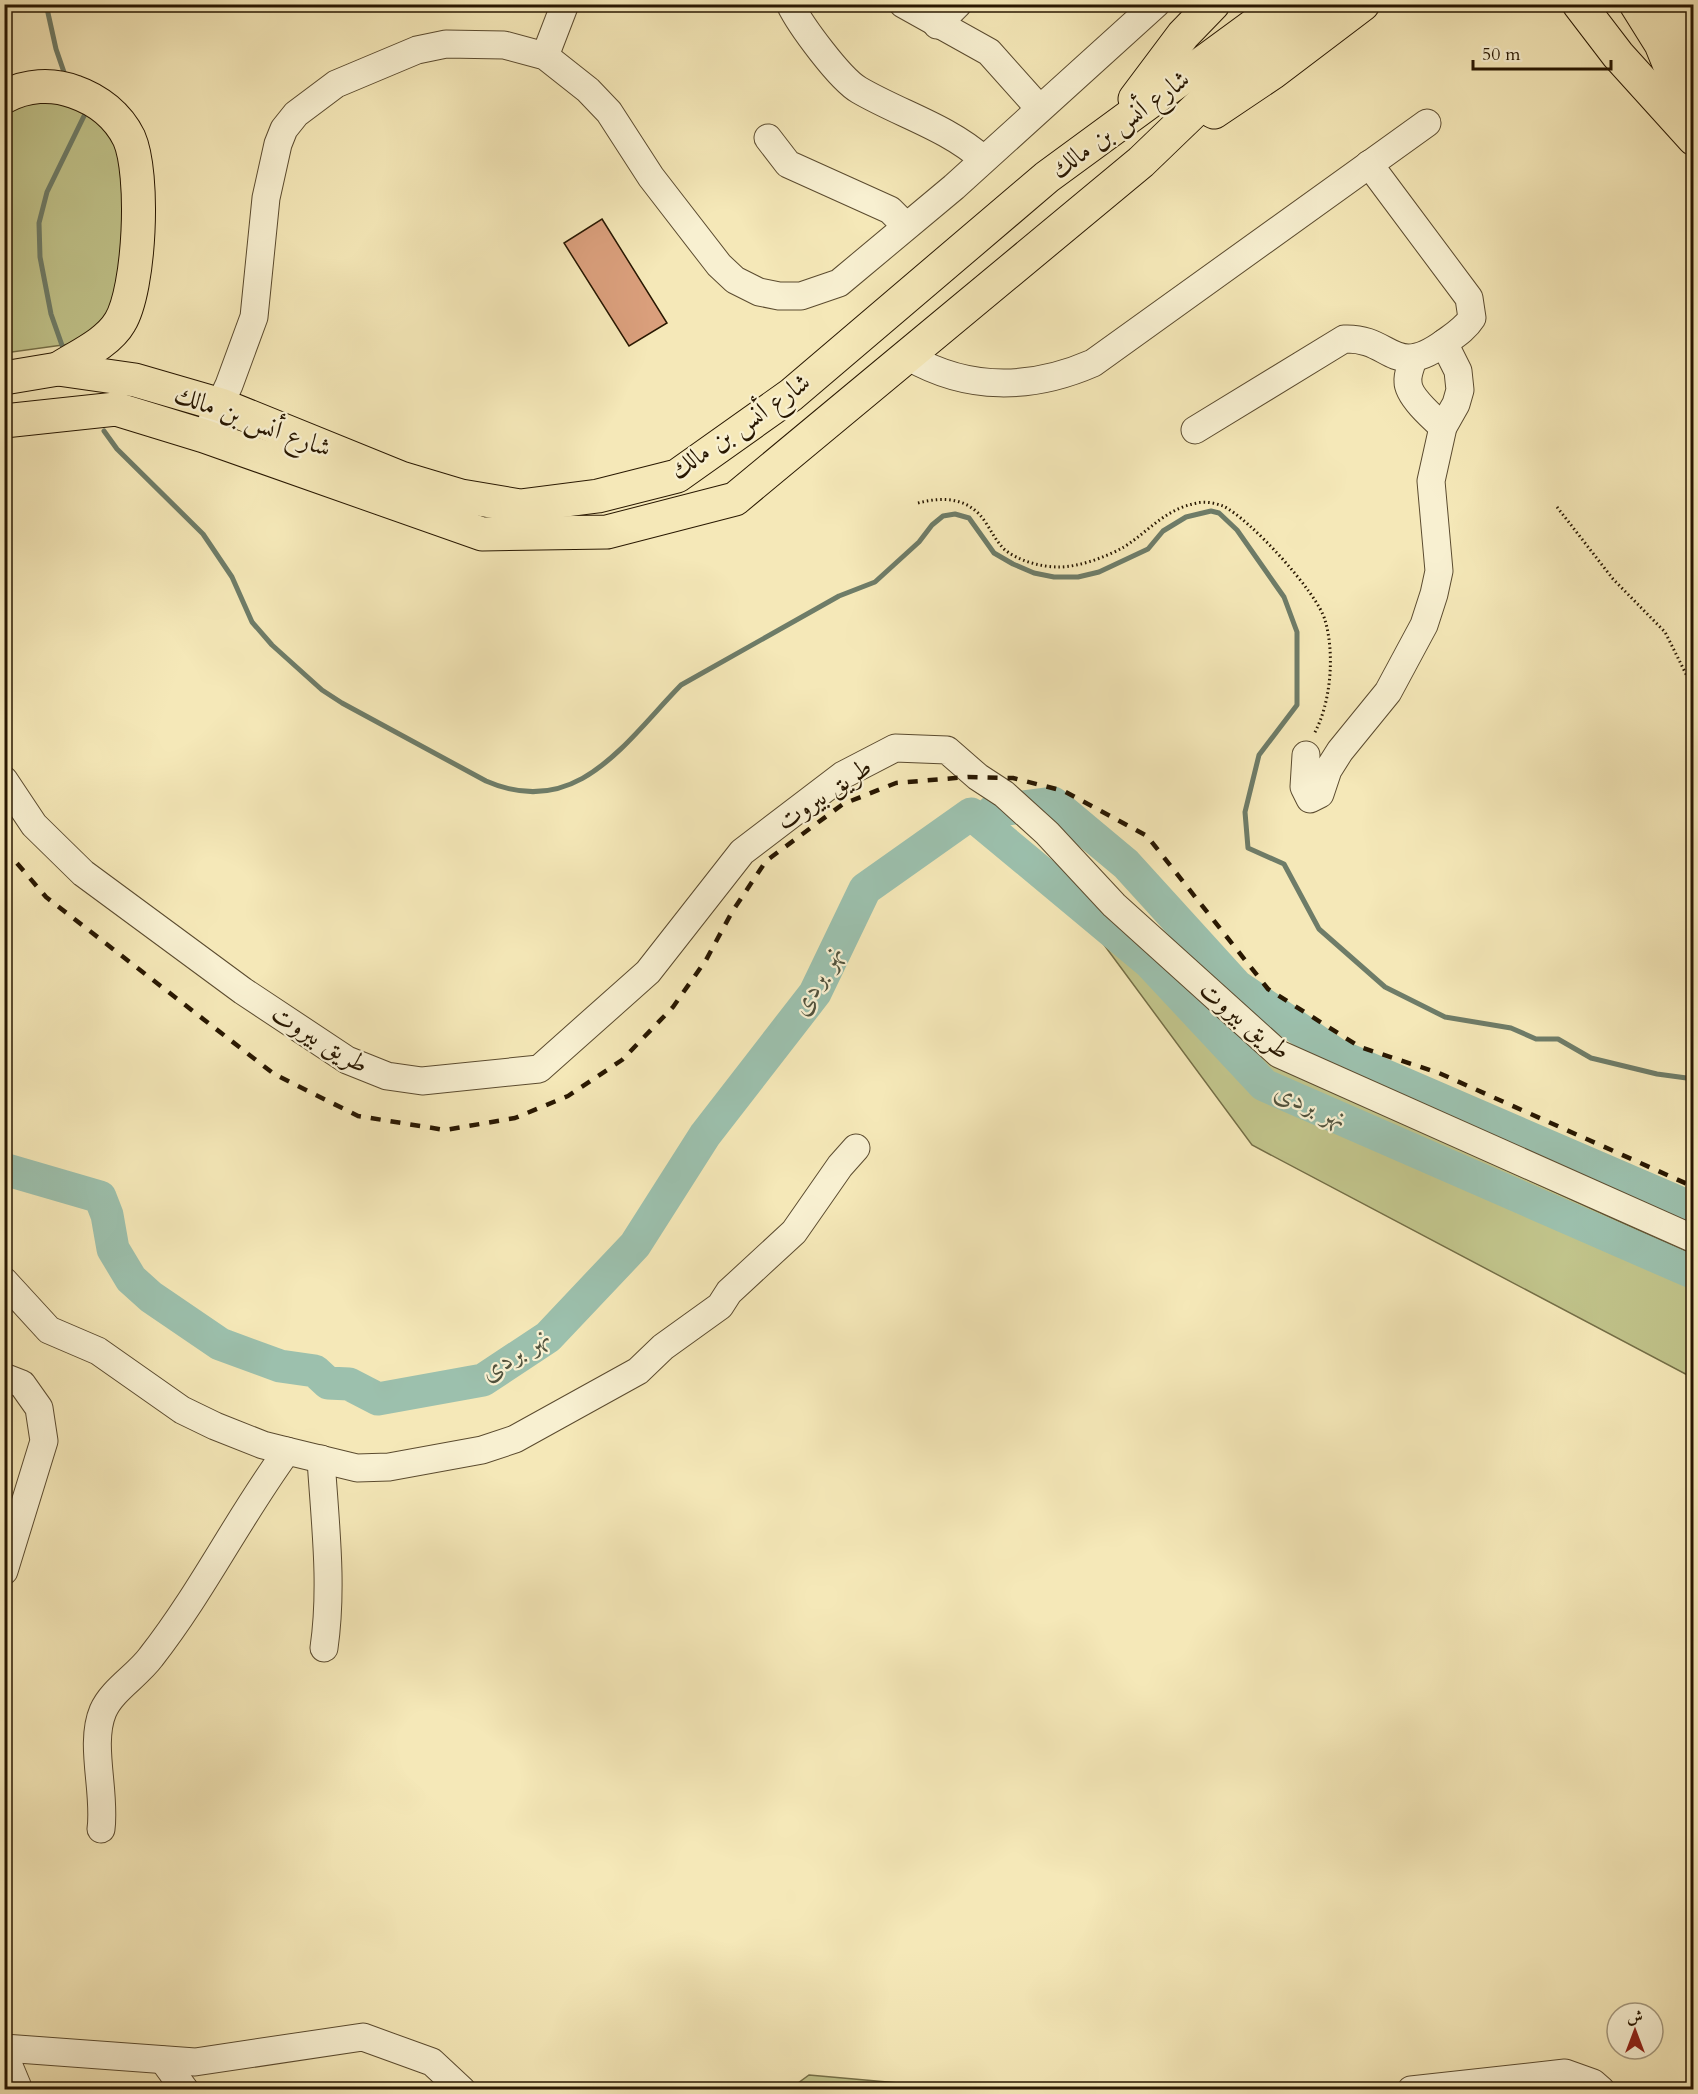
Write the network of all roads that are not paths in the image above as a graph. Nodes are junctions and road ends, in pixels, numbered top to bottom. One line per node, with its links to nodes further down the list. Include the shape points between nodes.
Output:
1 (565, 4): 16 (street)
2 (790, 4): 24 (street, via 839,73 857,89 964,142)
3 (903, 4): 14 (street)
4 (958, 4): 14 (street)
5 (1156, 4): 18 (street)
6 (1213, 4): 21 (main road, via 1183,35)
7 (1283, 4): 21 (main road, شارع أنس بن مالك)
8 (1323, 4): 25 (main road, شارع أنس بن مالك, via 1248,59)
9 (1363, 4): 25 (main road, via 1272,73)
10 (1579, 4): 22 (main road, via 1618,55)
11 (1607, 4): 22 (main road)
12 (1636, 4): 20 (main road, via 1661,44)
13 (1665, 4): 15 (main road)
14 (937, 25): 18 (street, via 989,52)
15 (1694, 48)
16 (545, 56): 27 (street, via 609,112 651,177 719,266 759,292 801,296 839,283); 33 (street, via 504,45 475,43 417,50 336,84 296,114 278,144 266,198 254,317)
17 (17, 92): 31 (main road, via 64,88 103,106 129,139 138,183 133,280 120,324 105,339)
18 (1039, 108): 24 (street)
19 (1427, 123): 26 (street)
20 (1694, 125)
21 (1114, 126): 33 (main road, شارع أنس بن مالك, via 1047,177 791,395 676,476 598,496 520,506 461,496 401,478)
22 (1694, 137)
23 (768, 138): 27 (street, via 788,164 890,210)
24 (983, 159): 27 (street)
25 (1141, 162): 29 (main road, شارع أنس بن مالك)
26 (1369, 164): 28 (street, via 1469,298 1472,318 1467,327); 29 (street, via 1093,363 1024,383 984,382 951,377)
27 (906, 225)
28 (1444, 343): 30 (street, via 1426,356); 35 (street, via 1458,371 1460,390)
29 (909, 357): 37 (main road, شارع أنس بن مالك, via 735,499 607,532 482,534)
30 (1413, 359): 35 (street, via 1408,387); 36 (street, via 1399,357 1370,342 1344,339)
31 (58, 369): 32 (main road); 33 (main road, شارع أنس بن مالك, via 135,380)
32 (4, 378)
33 (221, 405): 37 (street)
34 (4, 422): 37 (main road, شارع أنس بن مالك, via 116,410)
35 (1443, 427): 38 (street, via 1431,481 1439,571 1424,625 1388,692 1340,751 1315,798 1310,798 1304,787)
36 (1195, 430)
37 (204, 436)
38 (1306, 756)
39 (4, 780): 41 (street, طريق بيروت, via 34,825 83,873 234,984 347,1060 387,1077 422,1081 539,1069 648,972 742,852 843,775 895,748 947,750 1047,833 1114,905 1279,1054)
40 (856, 1148): 45 (street, via 794,1232 729,1292 720,1306 663,1347 639,1371 543,1425 482,1450 389,1467 357,1468)
41 (1694, 1239)
42 (4, 1281): 44 (street, via 49,1330 109,1358 182,1410 263,1445)
43 (4, 1377): 46 (street, via 22,1384 39,1408 44,1441)
44 (287, 1451): 45 (street); 48 (street, via 151,1658 103,1710 97,1732 103,1793)
45 (321, 1459): 47 (street, via 329,1613)
46 (4, 1571)
47 (324, 1648)
48 (101, 1829)
49 (4, 2048): 51 (street)
50 (4, 2054): 52 (street)
51 (164, 2060): 53 (street); 54 (street, via 195,2062 363,2037 432,2062)
52 (19, 2090)
53 (185, 2090)
54 (462, 2090)
55 (1411, 2090): 56 (street, via 1565,2073)
56 (1601, 2090)

